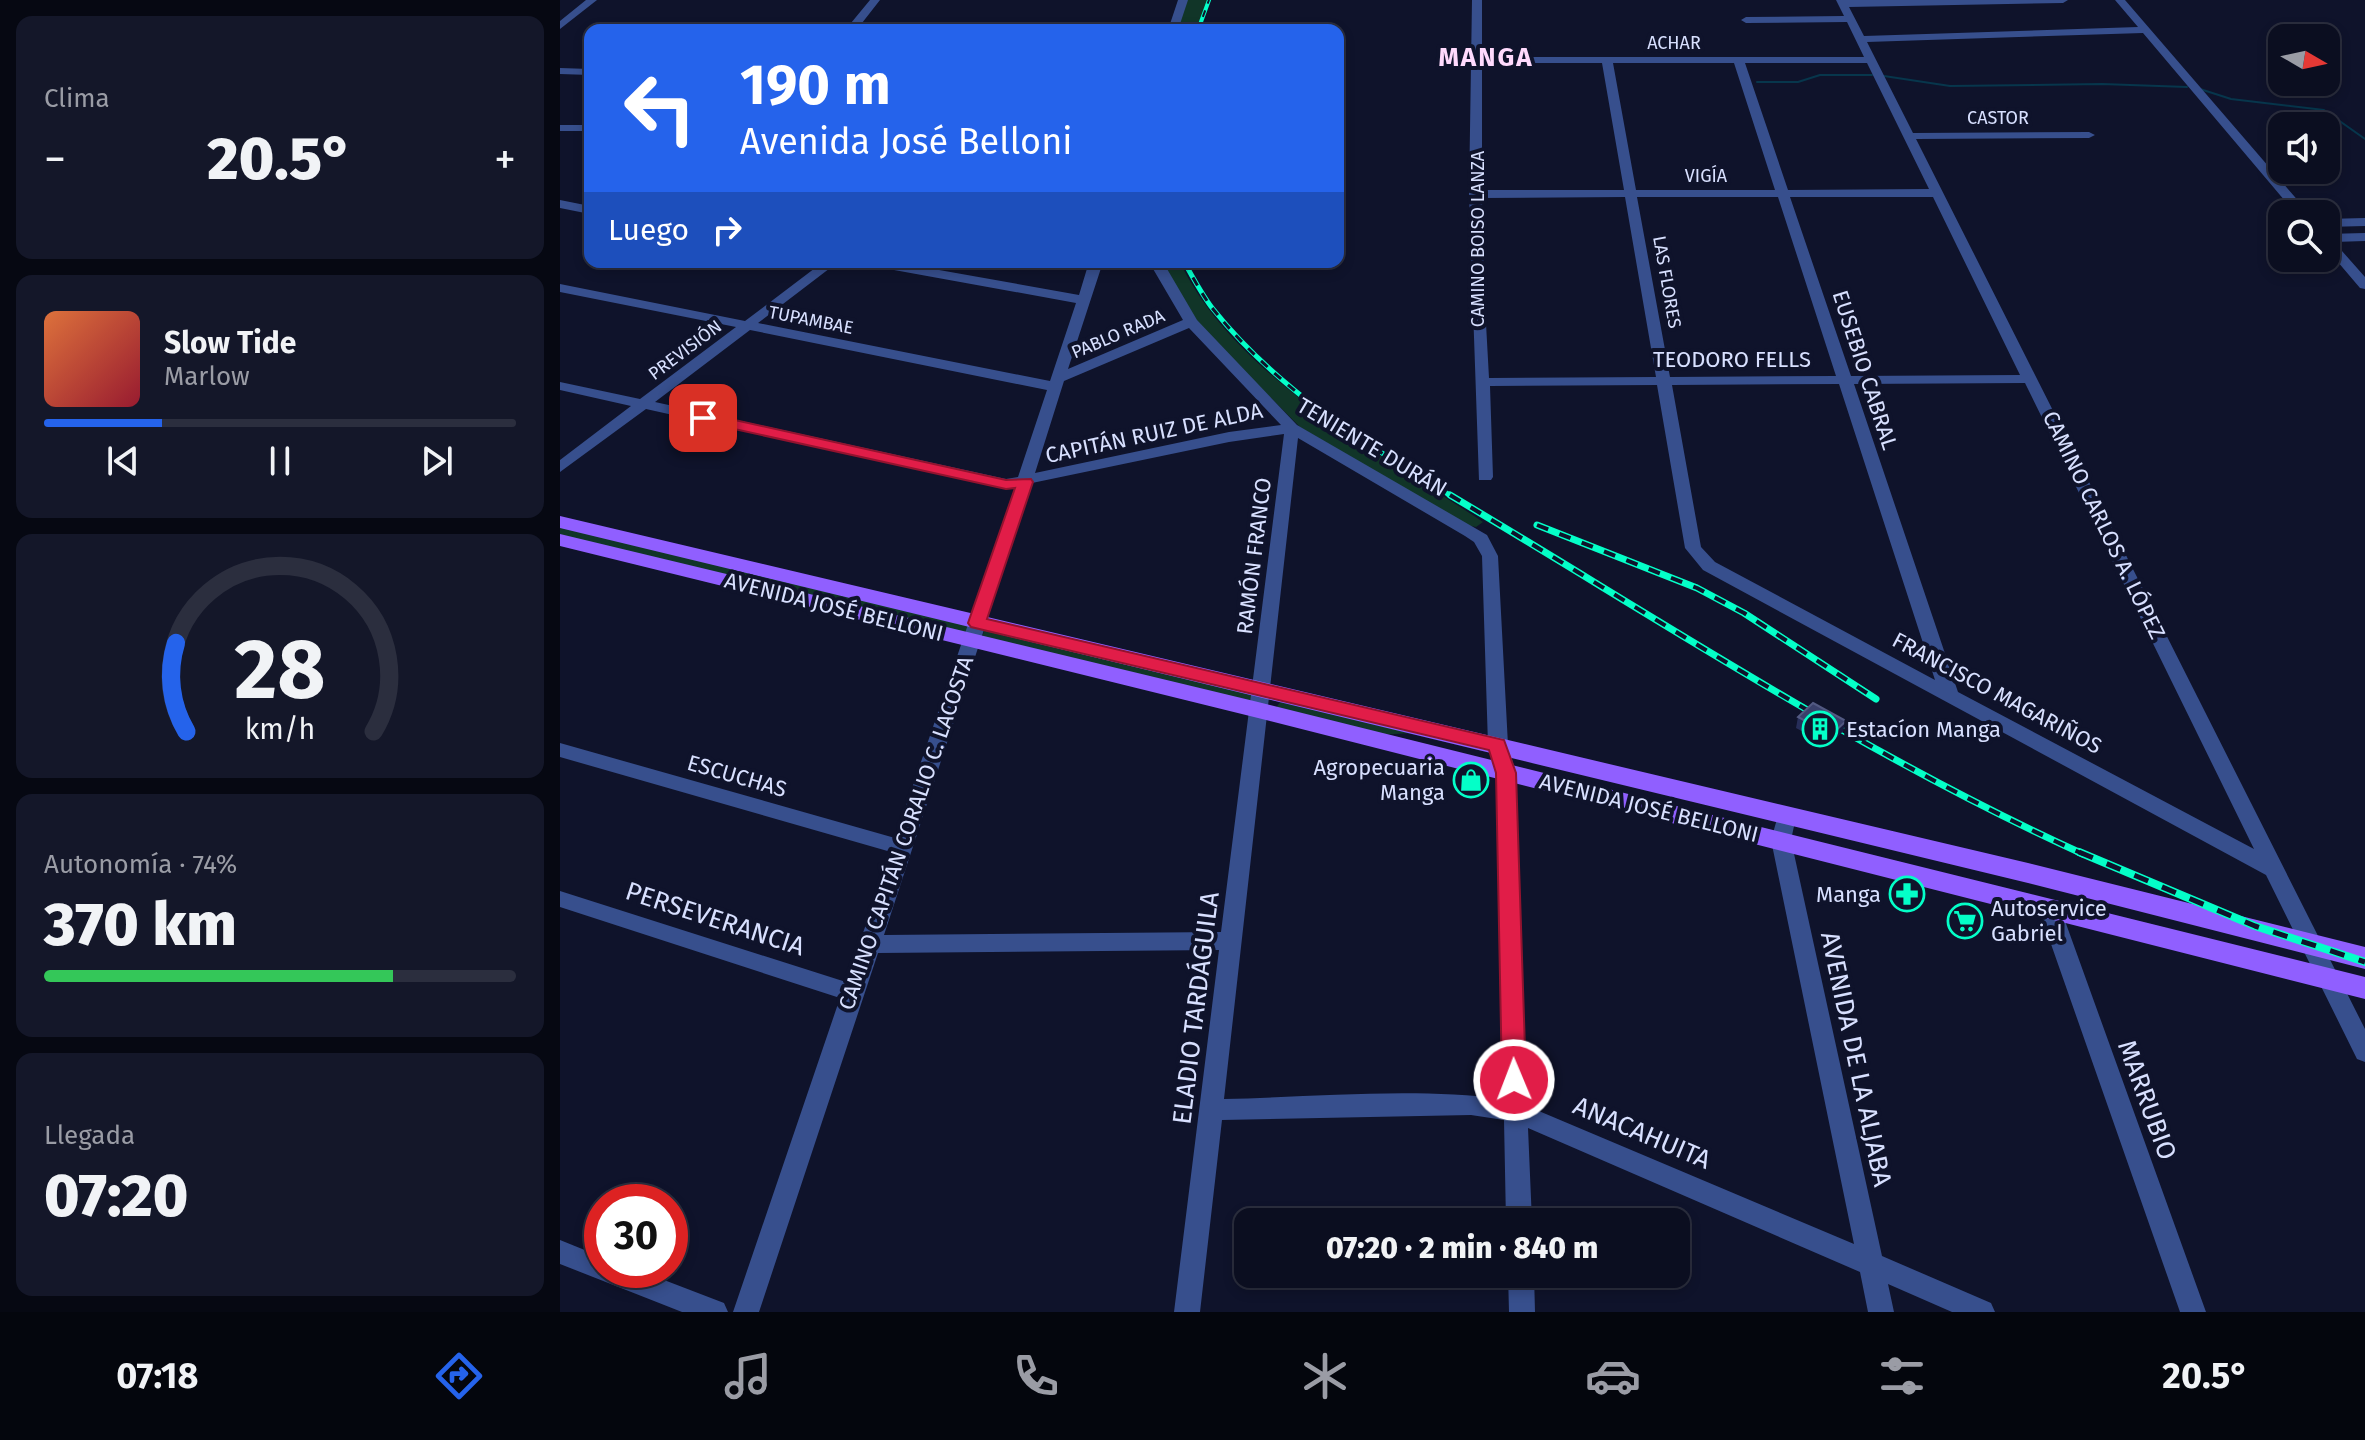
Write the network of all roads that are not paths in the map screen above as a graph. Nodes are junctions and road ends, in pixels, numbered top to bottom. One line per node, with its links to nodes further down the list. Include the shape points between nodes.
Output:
1 (592, 0): 13 (street)
2 (875, 0): 11 (street)
3 (1183, 0): 12 (street)
4 (1477, 0): 18 (street, CAMINO BOISO LANZA)
5 (2042, 0): 6 (street); 8 (street)
6 (2063, 0)
7 (2120, 0): 14 (street)
8 (1942, 1): 9 (street)
9 (1845, 8): 10 (street); 15 (street, CAMINO CARLOS A. LÓPEZ)
10 (1746, 20)
11 (855, 24)
12 (1175, 24)
13 (560, 26)
14 (2146, 30): 15 (street); 30 (street)
15 (1860, 39): 19 (street, CAMINO CARLOS A. LÓPEZ)
16 (1607, 59): 17 (street, ACHAR); 18 (street, ACHAR); 29 (street, LAS FLORES)
17 (1738, 59): 19 (street, ACHAR); 26 (street, EUSEBIO CABRAL)
18 (1477, 60): 28 (street, CAMINO BOISO LANZA)
19 (1871, 60): 25 (street, CAMINO CARLOS A. LÓPEZ)
20 (560, 71): 21 (street)
21 (584, 72)
22 (560, 128): 23 (street)
23 (584, 128)
24 (2089, 135): 25 (street, CASTOR)
25 (1908, 136): 27 (street, CAMINO CARLOS A. LÓPEZ)
26 (1783, 193): 27 (street, VIGÍA); 29 (street, VIGÍA); 48 (street, EUSEBIO CABRAL)
27 (1936, 193): 47 (street, CAMINO CARLOS A. LÓPEZ)
28 (1475, 194): 29 (street, VIGÍA); 49 (street, CAMINO BOISO LANZA)
29 (1630, 194): 50 (street, LAS FLORES)
30 (2291, 200)
31 (560, 204): 32 (street)
32 (584, 209)
33 (2365, 222): 34 (street)
34 (2340, 223)
35 (2365, 237): 36 (street)
36 (2340, 238)
37 (2340, 256): 42 (street)
38 (823, 268): 46 (street, PREVISIÓN)
39 (905, 268): 44 (street)
40 (1094, 268): 44 (street, CAMINO CAPITÁN CORALIO C. LACOSTA)
41 (1160, 268): 45 (street, TENIENTE DURÁN)
42 (2365, 285)
43 (560, 288): 46 (street, TUPAMBAE)
44 (1084, 300): 51 (street, CAMINO CAPITÁN CORALIO C. LACOSTA)
45 (1191, 322): 51 (street, PABLO RADA); 54 (street, TENIENTE DURÁN)
46 (746, 326): 51 (street, TUPAMBAE); 53 (street, PREVISIÓN)
47 (2032, 379): 48 (street, TEODORO FELLS); 71 (street, CAMINO CARLOS A. LÓPEZ)
48 (1845, 380): 50 (street, TEODORO FELLS); 62 (street, EUSEBIO CABRAL)
49 (1481, 382): 50 (street, TEODORO FELLS); 56 (street, CAMINO BOISO LANZA)
50 (1666, 382): 60 (street, LAS FLORES, via 1693,548)
51 (1057, 383): 57 (street, CAMINO CAPITÁN CORALIO C. LACOSTA)
52 (560, 386): 53 (street, CAPITÁN RUIZ DE ALDA)
53 (643, 404): 55 (street, PREVISIÓN); 57 (street, CAPITÁN RUIZ DE ALDA, via 1006,484)
54 (1292, 428): 57 (street, CAPITÁN RUIZ DE ALDA); 63 (street, RAMÓN FRANCO); 65 (street, TENIENTE DURÁN, via 1471,532 1486,546)
55 (560, 467)
56 (1485, 477)
57 (1025, 482): 61 (street, CAMINO CAPITÁN CORALIO C. LACOSTA)
58 (560, 522): 61 (main road, AVENIDA JOSÉ BELLONI)
59 (560, 540): 61 (main road, AVENIDA JOSÉ BELLONI)
60 (1699, 558): 62 (street, FRANCISCO MAGARIÑOS)
61 (974, 632): 63 (main road, AVENIDA JOSÉ BELLONI); 70 (street, CAMINO CAPITÁN CORALIO C. LACOSTA)
62 (1950, 696): 71 (street, FRANCISCO MAGARIÑOS)
63 (1260, 699): 64 (main road, AVENIDA JOSÉ BELLONI); 65 (main road, AVENIDA JOSÉ BELLONI); 75 (street, ELADIO TARDÁGUILA)
64 (1397, 745): 65 (main road, via 1429,744 1479,757); 67 (main road, AVENIDA JOSÉ BELLONI)
65 (1498, 745): 67 (street); 68 (main road, AVENIDA JOSÉ BELLONI)
66 (560, 750): 70 (street, ESCUCHAS)
67 (1506, 773): 68 (main road, via 1519,762 1608,783); 69 (main road, AVENIDA JOSÉ BELLONI); 85 (street)
68 (1636, 781): 69 (main road, AVENIDA JOSÉ BELLONI)
69 (1783, 828): 73 (main road, AVENIDA JOSÉ BELLONI); 77 (main road, AVENIDA JOSÉ BELLONI, via 2028,873); 89 (street, AVENIDA DE LA ALJABA)
70 (900, 847): 76 (street, CAMINO CAPITÁN CORALIO C. LACOSTA)
71 (2273, 869): 77 (street, CAMINO CARLOS A. LÓPEZ)
72 (560, 899): 82 (street, PERSEVERANCIA)
73 (2049, 907): 74 (main road, AVENIDA JOSÉ BELLONI); 98 (street, MARRUBIO)
74 (2147, 933): 77 (main road, via 2182,932 2291,960 2301,959); 80 (main road, AVENIDA JOSÉ BELLONI)
75 (1233, 941): 76 (street); 84 (street, ELADIO TARDÁGUILA)
76 (868, 944): 82 (street, CAMINO CAPITÁN CORALIO C. LACOSTA)
77 (2312, 946): 78 (main road, AVENIDA JOSÉ BELLONI); 80 (street, CAMINO CARLOS A. LÓPEZ)
78 (2365, 958)
79 (2365, 974): 80 (main road)
80 (2328, 978): 81 (main road, AVENIDA JOSÉ BELLONI); 83 (street, CAMINO CARLOS A. LÓPEZ)
81 (2365, 988)
82 (852, 993): 93 (street, CAMINO CAPITÁN CORALIO C. LACOSTA)
83 (2365, 1052)
84 (1211, 1110): 85 (street, ANACAHUITA, via 1471,1105); 94 (street, ELADIO TARDÁGUILA)
85 (1515, 1111): 86 (street); 89 (street, ANACAHUITA)
86 (1518, 1208)
87 (560, 1252): 88 (street)
88 (584, 1261)
89 (1871, 1263): 96 (street, AVENIDA DE LA ALJABA); 97 (street, ANACAHUITA)
90 (653, 1288): 92 (street)
91 (1521, 1288): 95 (street)
92 (715, 1312)
93 (746, 1312)
94 (1187, 1312)
95 (1522, 1312)
96 (1881, 1312)
97 (1982, 1312)
98 (2193, 1312)

